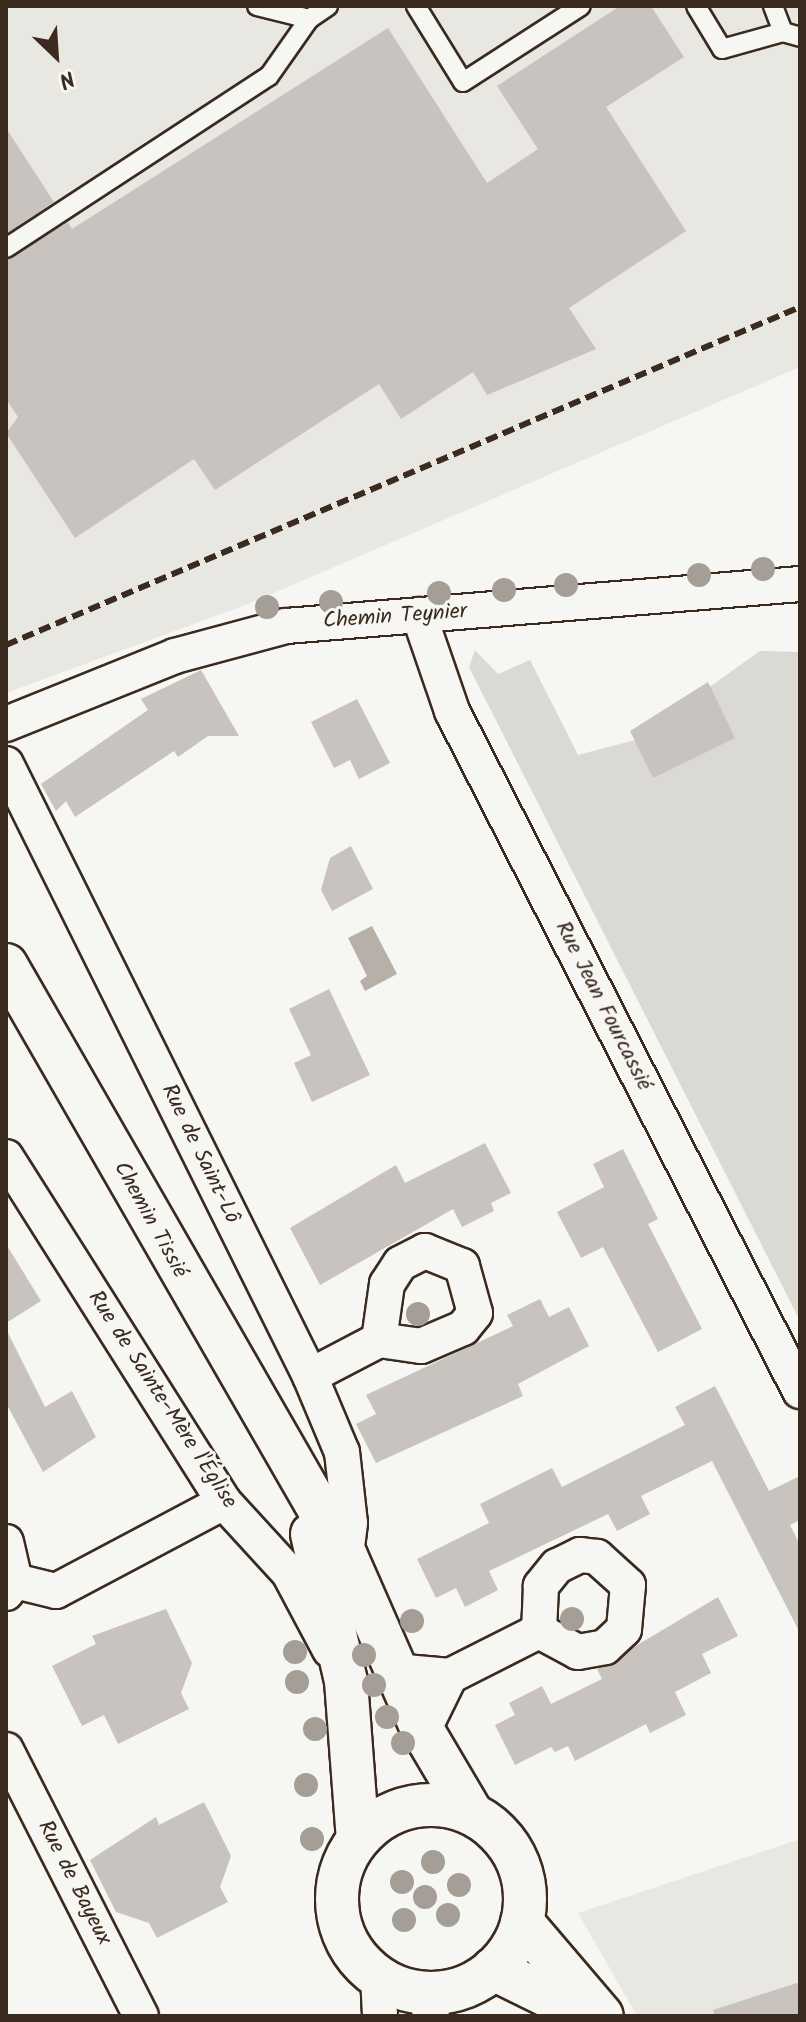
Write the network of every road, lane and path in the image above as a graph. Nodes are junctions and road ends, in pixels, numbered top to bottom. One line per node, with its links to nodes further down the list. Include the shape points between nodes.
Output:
1 (257, 6): 7 (lane)
2 (328, 6): 7 (lane)
3 (416, 6): 4 (lane, via 463,82)
4 (581, 6)
5 (696, 6): 8 (lane, via 722,49)
6 (773, 6): 8 (lane)
7 (309, 19): 9 (lane, via 269,76)
8 (792, 34)
9 (6, 248)
10 (800, 584): 11 (street, Chemin Teynier)
11 (419, 615): 12 (street, Chemin Teynier, via 241,634); 18 (street, Rue Jean Fourcassié, via 452,711)
12 (6, 724)
13 (6, 764): 17 (street, Rue de Saint-Lô)
14 (6, 965): 19 (street, Chemin Tissié)
15 (6, 1157): 20 (street, Rue de Sainte-Mère l'Église)
16 (379, 1340): 17 (street)
17 (310, 1376): 22 (street, Rue de Saint-Lô, via 342,1452 350,1523)
18 (800, 1391)
19 (294, 1476): 22 (street, Chemin Tissié); 27 (street, Chemin Tissié)
20 (224, 1502): 23 (street, via 56,1591); 27 (street, Rue de Sainte-Mère l'Église, via 289,1573)
21 (6, 1542): 23 (street)
22 (346, 1556): 25 (street, Chemin Tissié)
23 (10, 1587)
24 (539, 1631): 26 (street)
25 (394, 1671): 26 (street); 28 (street, Chemin Tissié)
26 (450, 1676): 28 (street)
27 (346, 1681): 31 (street, Chemin Tissié)
28 (423, 1731): 30 (street, Chemin Tissié)
29 (6, 1750): 36 (street, Rue de Bayeux)
30 (472, 1814): 31 (street, via 438,1805 405,1808); 32 (street, via 505,1840 518,1863)
31 (358, 1839): 34 (street, via 341,1872 338,1915)
32 (522, 1922): 33 (street); 38 (street)
33 (493, 1969): 35 (street); 37 (street)
34 (379, 1996): 35 (street)
35 (434, 2004)
36 (141, 2016)
37 (589, 2016)
38 (602, 2016)

